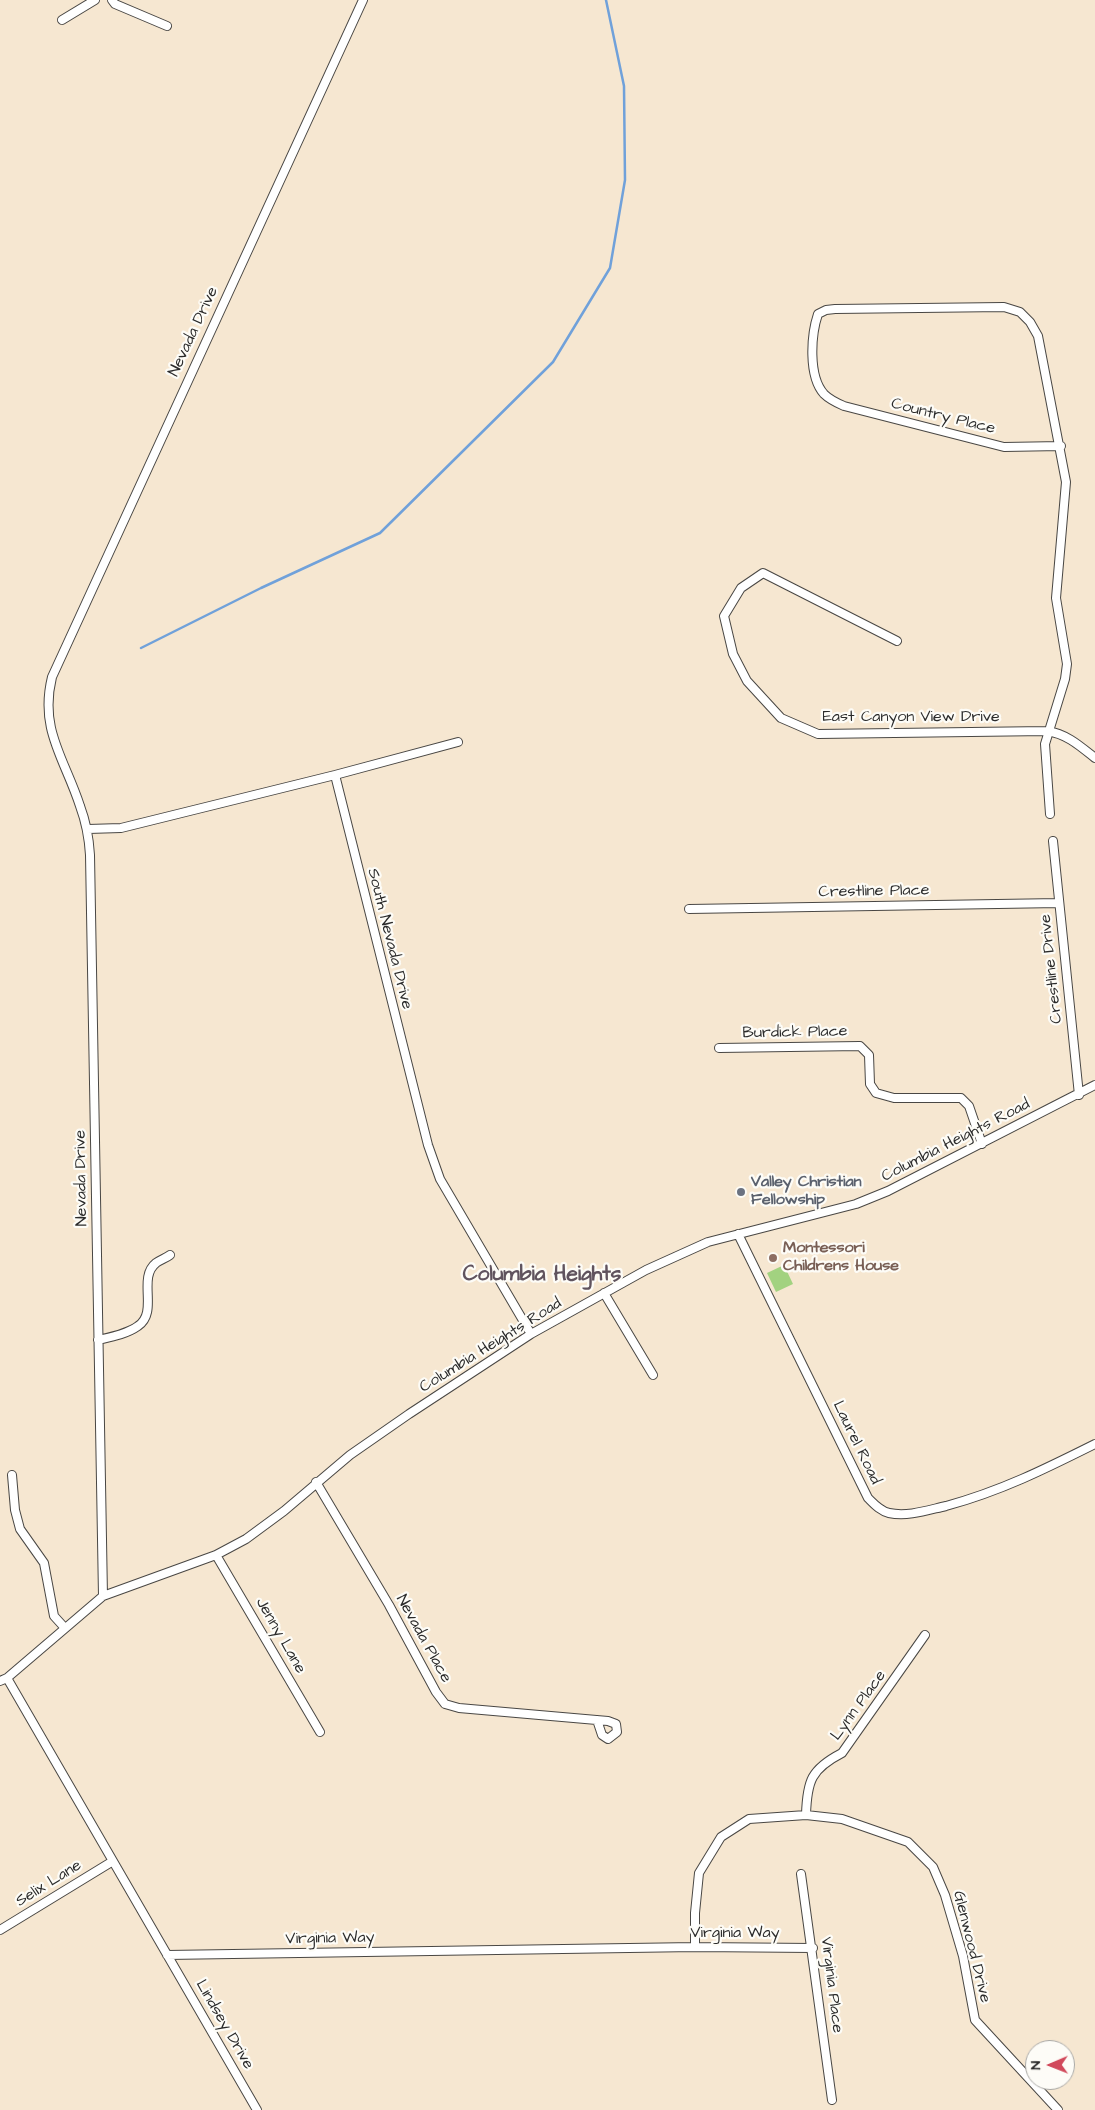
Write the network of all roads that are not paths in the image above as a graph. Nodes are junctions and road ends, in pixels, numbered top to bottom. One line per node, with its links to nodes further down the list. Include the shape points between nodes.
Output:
1 (95, 0): 4 (street)
2 (112, 0): 5 (street)
3 (363, 0): 13 (street, Nevada Drive, via 52,677 48,694 52,738)
4 (62, 20)
5 (167, 26)
6 (1060, 446): 6 (street, Country Place, via 1038,336 1020,312 1004,307 826,310 818,314 813,362 816,380 824,393 844,406 1004,447); 8 (street, via 1066,482 1056,598 1067,664)
7 (897, 641): 8 (street, East Canyon View Drive, via 763,573 742,588 724,616 733,654 747,681 780,718 818,734)
8 (1047, 731): 10 (street, East Canyon View Drive, via 1072,740); 12 (street, via 1045,755)
9 (458, 742): 11 (street)
10 (1095, 758)
11 (334, 775): 13 (street, via 121,828); 24 (street, South Nevada Drive, via 428,1145 440,1180)
12 (1050, 814)
13 (88, 829): 25 (street, Nevada Drive)
14 (1052, 841): 15 (street, Crestline Drive)
15 (1059, 904): 16 (street, Crestline Place); 19 (street, Crestline Drive)
16 (689, 909)
17 (719, 1048): 20 (street, Burdick Place, via 860,1046 869,1055 870,1084 876,1094 894,1098 961,1098 969,1106)
18 (1095, 1085): 19 (street, Columbia Heights Road)
19 (1079, 1095): 20 (street, Columbia Heights Road)
20 (982, 1144): 21 (street, Columbia Heights Road, via 856,1204)
21 (738, 1234): 23 (street, Columbia Heights Road, via 687,1250); 27 (street, Laurel Road, via 868,1498 877,1507 888,1513 903,1514 958,1503 1010,1486)
22 (170, 1256): 25 (street, via 155,1263 149,1275 147,1317 131,1330)
23 (604, 1293): 24 (street, Columbia Heights Road); 26 (street)
24 (531, 1334): 29 (street, Columbia Heights Road, via 402,1419)
25 (98, 1340): 31 (street, Nevada Drive)
26 (653, 1375)
27 (1095, 1444)
28 (12, 1475): 32 (street, via 20,1529 44,1563 52,1610)
29 (316, 1482): 30 (street, Columbia Heights Road, via 284,1511); 35 (street, Nevada Place, via 445,1704 459,1708)
30 (216, 1555): 31 (street, Columbia Heights Road); 36 (street, Jenny Lane)
31 (103, 1596): 32 (street, Columbia Heights Road)
32 (64, 1627): 34 (street, Columbia Heights Road)
33 (925, 1635): 37 (street, Lynn Place, via 848,1746 824,1762 813,1776 807,1793)
34 (3, 1680): 38 (street)
35 (597, 1720)
36 (320, 1732)
37 (806, 1815): 41 (street, Glenwood Drive, via 749,1819 721,1837 699,1873); 46 (street, Glenwood Drive, via 842,1819 908,1842 933,1867 963,1956 975,2020)
38 (113, 1861): 40 (street, Selix Lane); 43 (street)
39 (801, 1874): 42 (street, Virginia Place)
40 (0, 1930)
41 (695, 1947): 42 (street, Virginia Way); 43 (street, Virginia Way)
42 (813, 1948): 44 (street, Virginia Place)
43 (167, 1955): 45 (street, Lindsey Drive)
44 (832, 2100)
45 (257, 2110)
46 (1058, 2110)

